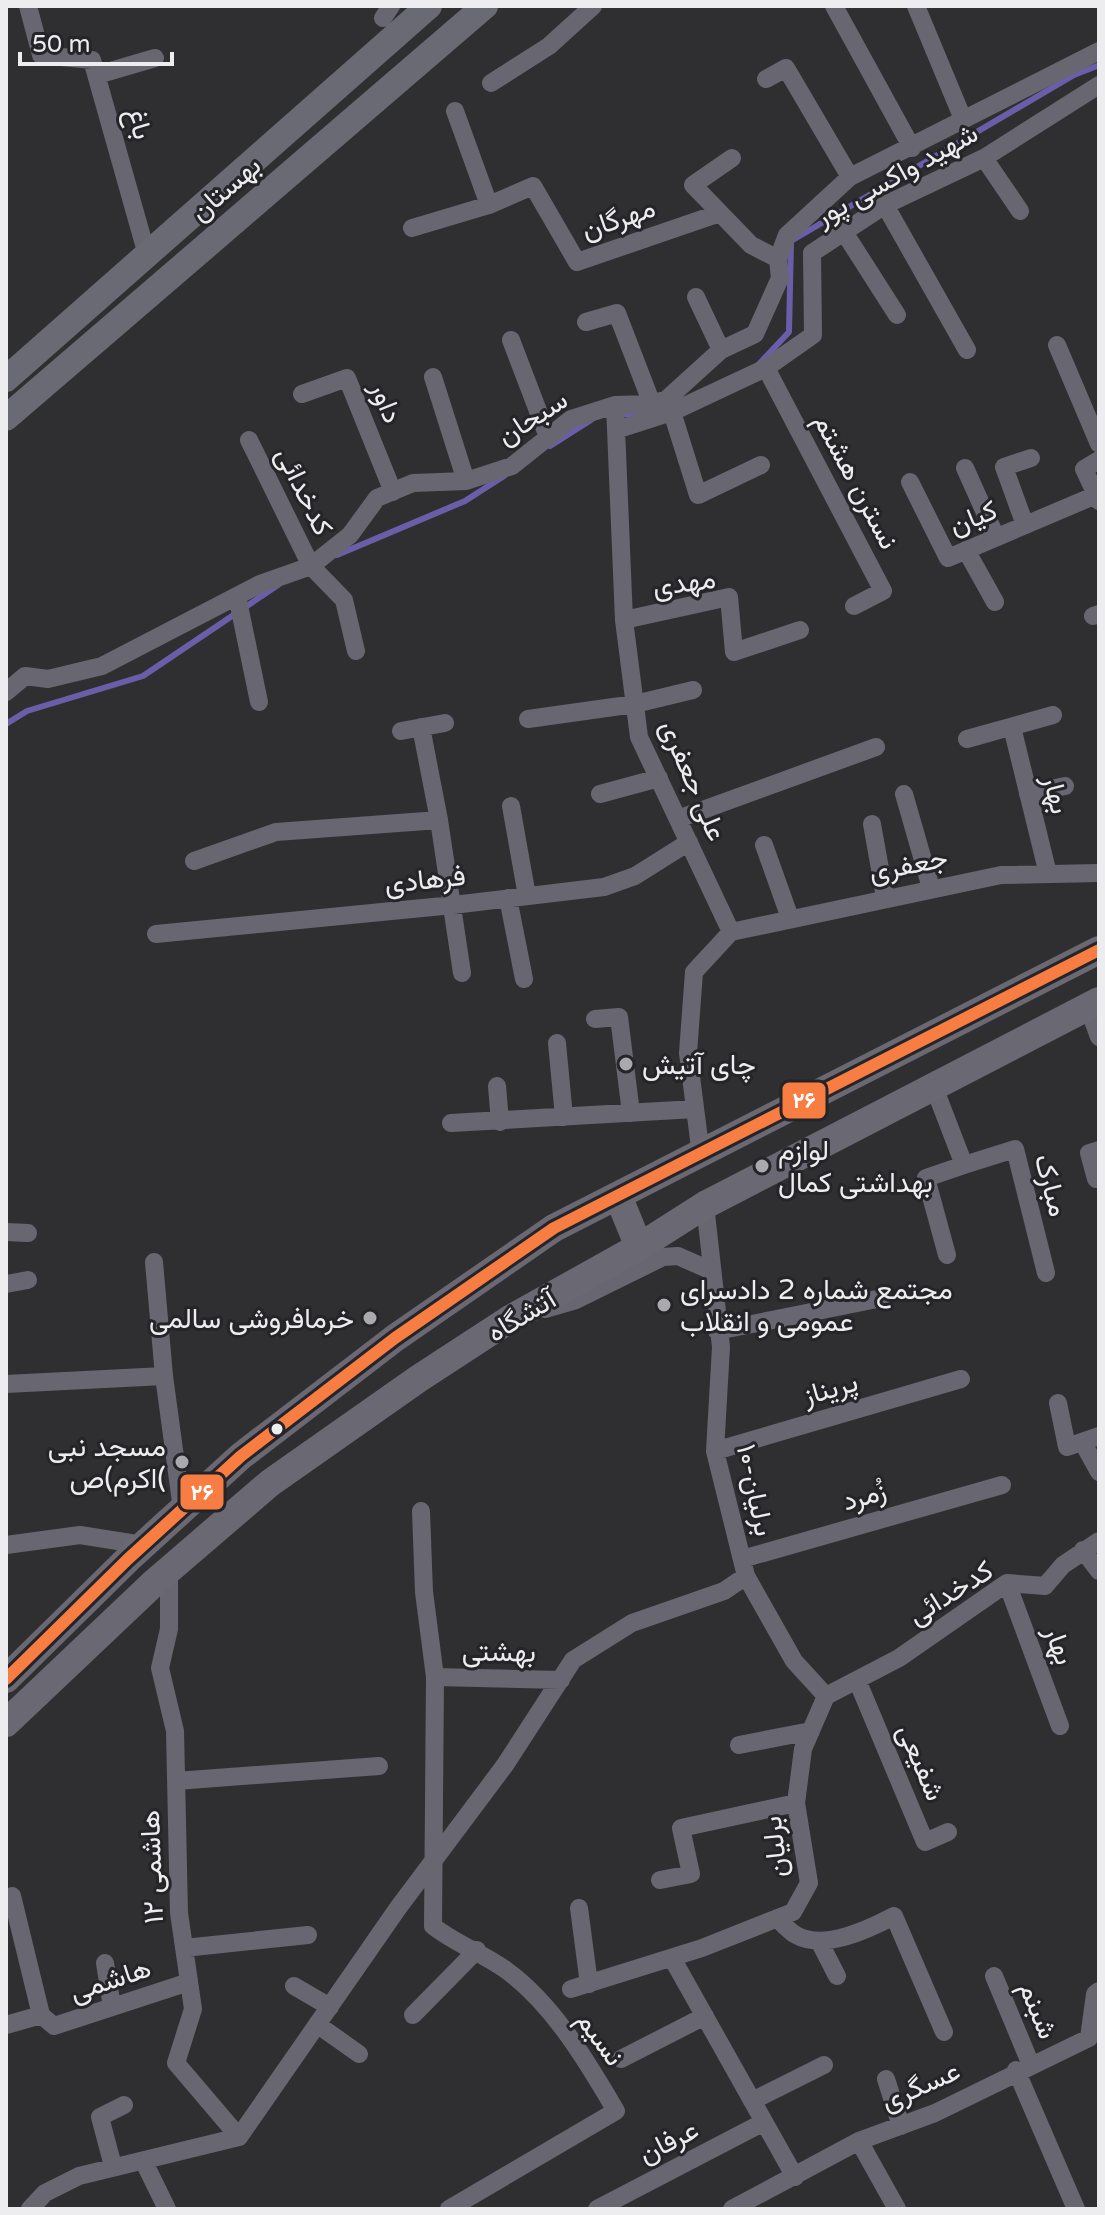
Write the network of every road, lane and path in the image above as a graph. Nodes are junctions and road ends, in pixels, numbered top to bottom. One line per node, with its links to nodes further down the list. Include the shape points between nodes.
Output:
1 (28, 6): 9 (street, via 41,55 92,60)
2 (429, 6): 25 (main road, بهستان)
3 (485, 6): 41 (main road, بهستان)
4 (593, 6): 11 (street, via 549,46)
5 (834, 6): 15 (street)
6 (916, 6): 14 (street)
7 (1099, 51): 14 (street)
8 (155, 58): 9 (street)
9 (97, 75): 25 (street, باغ)
10 (766, 79): 18 (street, via 786,68)
11 (491, 83)
12 (1099, 85): 17 (street, شهید واکسی پور)
13 (455, 111): 19 (street)
14 (963, 119): 15 (street)
15 (912, 148): 18 (street)
16 (732, 158): 22 (street, via 693,185)
17 (984, 158): 20 (street, شهید واکسی پور); 21 (street)
18 (850, 177): 26 (street, via 787,235)
19 (489, 205): 22 (street, مهرگان, via 533,186 577,262); 23 (street)
20 (885, 205): 24 (street, شهید واکسی پور); 33 (street)
21 (1020, 211)
22 (717, 214): 26 (street, via 751,245)
23 (412, 228)
24 (844, 232): 28 (street); 34 (street, شهید واکسی پور, via 812,253 813,335)
25 (147, 255): 36 (main road, بهستان)
26 (778, 259): 32 (street, via 780,278 755,334)
27 (696, 297): 32 (street)
28 (897, 315)
29 (586, 322): 38 (street, via 617,313)
30 (511, 340): 43 (street)
31 (1057, 345): 45 (street)
32 (721, 350): 38 (street, via 667,399)
33 (967, 350)
34 (766, 368): 40 (street, شهید واکسی پور); 60 (street, نسترن هشتم, via 883,591)
35 (433, 377): 50 (street)
36 (6, 379)
37 (302, 394): 52 (street, داور, via 347,378)
38 (652, 404): 39 (street, سبحان)
39 (615, 405): 42 (street, علی جعفری); 43 (street, سبحان, via 571,419)
40 (672, 412): 42 (street, شهید واکسی پور); 48 (street, via 698,495)
41 (6, 418)
42 (616, 430): 61 (street, علی جعفری)
43 (548, 437): 50 (street, سبحان, via 512,466)
44 (249, 440): 57 (street, کدخدائی)
45 (1099, 444)
46 (1031, 458): 54 (street, via 1004,467)
47 (1099, 460): 53 (street, via 1084,469)
48 (761, 465)
49 (965, 468): 55 (street)
50 (466, 481): 52 (street, سبحان, via 413,483)
51 (910, 482): 56 (street, کیان, via 948,558)
52 (393, 492): 57 (street, سبحان, via 377,498 350,535)
53 (1097, 498): 54 (street, کیان)
54 (1025, 525): 55 (street, کیان)
55 (996, 537): 56 (street, کیان)
56 (966, 550): 59 (street)
57 (311, 566): 58 (street, سبحان); 63 (street, کدخدائی, via 344,600)
58 (237, 596): 65 (street, سبحان, via 102,666 48,679 25,676); 66 (street)
59 (995, 602)
60 (854, 606)
61 (624, 620): 62 (street, مهدی, via 729,597 734,652); 67 (street, علی جعفری)
62 (800, 630)
63 (356, 651)
64 (693, 690): 67 (street)
65 (6, 692)
66 (259, 702)
67 (635, 704): 69 (street); 76 (street, علی جعفری, via 639,737)
68 (1053, 715): 72 (street)
69 (528, 719)
70 (445, 723): 71 (street)
71 (421, 727): 73 (street); 83 (street)
72 (1012, 727): 74 (street); 80 (street, بهار)
73 (401, 731)
74 (967, 739)
75 (876, 747): 82 (street)
76 (659, 778): 78 (street); 82 (street, علی جعفری)
77 (1065, 786): 80 (street)
78 (600, 794)
79 (904, 794): 90 (street)
80 (1028, 794): 89 (street, بهار)
81 (511, 806): 91 (street)
82 (678, 819): 85 (street, علی جعفری)
83 (439, 820): 87 (street, via 276,832); 93 (street)
84 (872, 824): 92 (street)
85 (689, 842): 91 (street, فرهادی, via 635,876 604,887); 95 (street, علی جعفری)
86 (764, 845): 94 (street)
87 (194, 861)
88 (1099, 873): 89 (street, جعفری)
89 (1048, 874): 90 (street, جعفری, via 1001,875)
90 (931, 888): 92 (street, جعفری)
91 (518, 897): 93 (street, فرهادی); 99 (street)
92 (885, 897): 94 (street, جعفری)
93 (453, 905): 96 (street, فرهادی); 98 (street)
94 (790, 918): 95 (street, جعفری)
95 (731, 932): 106 (street, via 694,972 688,1053)
96 (156, 934)
97 (1099, 950): 112 (main road, آتشگاه)
98 (462, 973)
99 (524, 979)
100 (1093, 1004): 102 (street); 105 (main road, آتشگاه)
101 (595, 1019): 107 (street, via 619,1017)
102 (1099, 1037)
103 (557, 1043): 108 (street)
104 (497, 1086): 109 (street)
105 (934, 1087): 113 (street); 116 (main road, آتشگاه)
106 (695, 1109): 107 (street); 112 (street)
107 (631, 1113): 108 (street)
108 (564, 1117): 109 (street)
109 (500, 1122): 110 (street)
110 (451, 1123)
111 (1099, 1150): 114 (street, via 1089,1153)
112 (701, 1155): 115 (main road, آتشگاه)
113 (964, 1165): 120 (street, via 926,1178); 123 (street, مبارک, via 1015,1149)
114 (1096, 1179)
115 (619, 1198): 119 (main road); 137 (main road, آتشگاه, via 554,1228 487,1272 241,1456)
116 (705, 1205): 119 (main road, آتشگاه); 122 (street)
117 (6, 1232): 118 (street)
118 (28, 1233)
119 (639, 1247): 127 (main road, آتشگاه)
120 (947, 1255)
121 (154, 1262): 129 (street)
122 (712, 1271): 127 (street, via 678,1256 663,1257 576,1300); 128 (street, ۱۰-برلیان)
123 (1046, 1273)
124 (28, 1280): 125 (street)
125 (6, 1284)
126 (882, 1298): 128 (street)
127 (510, 1319): 143 (main road, آتشگاه, via 270,1483)
128 (717, 1331): 134 (street, ۱۰-برلیان, via 721,1347)
129 (164, 1376): 131 (street); 137 (street)
130 (961, 1379): 134 (street, پریناز)
131 (6, 1384)
132 (1058, 1403): 133 (street, via 1067,1447)
133 (1091, 1439): 135 (street)
134 (715, 1451): 142 (street, ۱۰-برلیان)
135 (1099, 1472)
136 (1002, 1485): 142 (street, زُمرد)
137 (182, 1509): 140 (main road, آتشگاه)
138 (421, 1511): 146 (street)
139 (6, 1545): 140 (street, via 80,1535)
140 (143, 1545): 147 (main road, آتشگاه)
141 (1091, 1546): 144 (street); 145 (street, کدخدائی, via 1045,1586)
142 (744, 1567): 148 (street, زُمرد, via 724,1591 632,1623 573,1660); 150 (street, ۱۰-برلیان, via 794,1661)
143 (169, 1570): 151 (main road, آتشگاه); 156 (street, ۱۲ هاشمی, via 169,1629 160,1668 175,1731)
144 (1099, 1571)
145 (1007, 1583): 149 (street, کدخدائی, via 899,1658); 152 (street, بهار)
146 (435, 1677): 148 (street, بهشتی); 159 (street)
147 (6, 1679)
148 (561, 1680): 159 (street, زُمرد)
149 (857, 1680): 150 (street, کدخدائی); 158 (street, شفیعی, via 925,1842)
150 (826, 1696): 153 (street, برلیان)
151 (6, 1723)
152 (1060, 1726)
153 (811, 1731): 154 (street); 157 (street, برلیان, via 803,1749)
154 (739, 1745)
155 (379, 1766): 156 (street)
156 (176, 1781): 166 (street, ۱۲ هاشمی)
157 (796, 1803): 160 (street, via 681,1828 691,1874); 163 (street, برلیان, via 809,1883 793,1912)
158 (948, 1832)
159 (433, 1862): 167 (street, نسیم, via 433,1926 452,1941); 176 (street, زُمرد)
160 (660, 1880)
161 (12, 1896): 177 (street)
162 (579, 1908): 168 (street, برلیان, via 580,1986)
163 (777, 1918): 165 (street, via 797,1936); 168 (street, برلیان)
164 (308, 1935): 166 (street)
165 (819, 1941): 170 (street); 182 (street, via 894,1916)
166 (184, 1948): 172 (street, ۱۲ هاشمی)
167 (477, 1950): 178 (street); 200 (street, نسیم, via 542,2005 616,2111)
168 (672, 1958): 179 (street)
169 (105, 1963): 175 (street)
170 (837, 1976)
171 (994, 1976): 186 (street, شبنم)
172 (189, 1982): 175 (street, هاشمی); 192 (street, ۱۲ هاشمی, via 193,2009 176,2063)
173 (294, 1986): 176 (street)
174 (1099, 1991): 186 (street, عسگری, via 1089,2038)
175 (112, 2007): 177 (street, هاشمی, via 54,2026)
176 (330, 2007): 181 (street, زُمرد)
177 (41, 2015): 180 (street, هاشمی)
178 (413, 2015)
179 (705, 2016): 184 (street); 188 (street)
180 (6, 2025)
181 (318, 2025): 183 (street); 192 (street, زُمرد)
182 (944, 2032)
183 (359, 2054)
184 (621, 2059)
185 (824, 2065): 188 (street)
186 (1024, 2068): 191 (street, عسگری); 203 (street, شبنم)
187 (886, 2079): 191 (street)
188 (752, 2101): 190 (street)
189 (124, 2105): 195 (street, via 100,2117)
190 (764, 2122): 196 (street); 201 (street, عرفان)
191 (901, 2126): 193 (street, عسگری)
192 (239, 2137): 194 (street)
193 (859, 2141): 196 (street, عسگری); 202 (street)
194 (144, 2162): 195 (street); 199 (street)
195 (113, 2166): 198 (street, via 45,2193)
196 (795, 2177): 197 (street, عسگری)
197 (735, 2208)
198 (30, 2209)
199 (167, 2209)
200 (449, 2209)
201 (597, 2209)
202 (897, 2209)
203 (1076, 2209)

